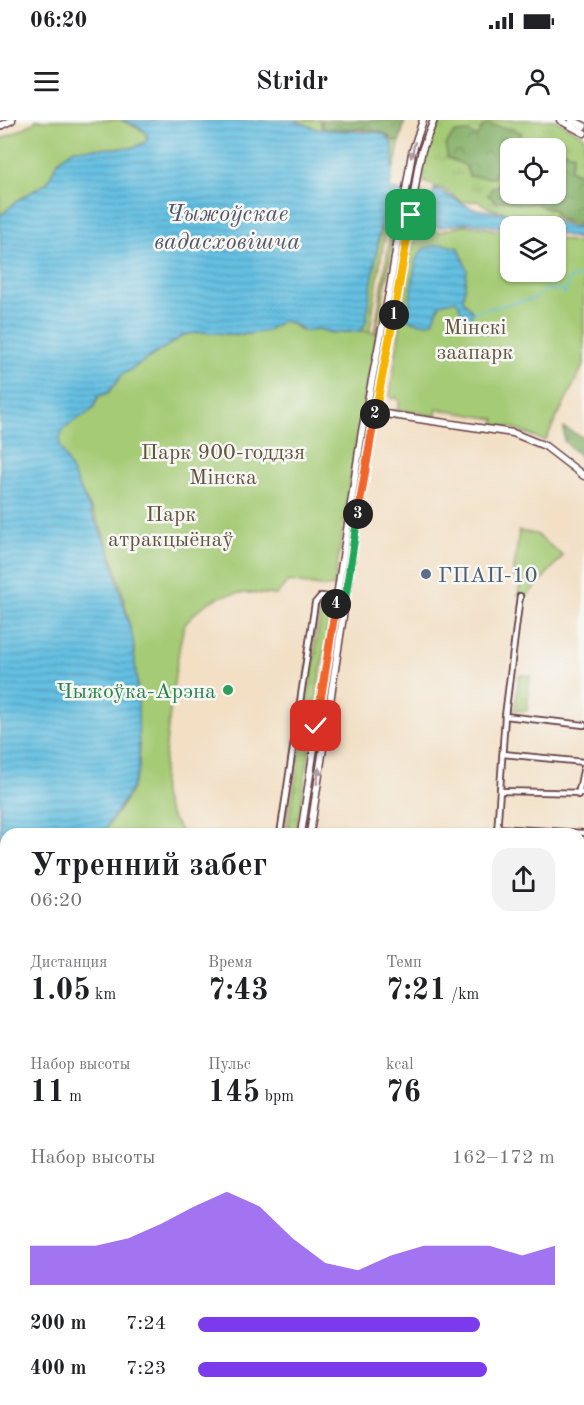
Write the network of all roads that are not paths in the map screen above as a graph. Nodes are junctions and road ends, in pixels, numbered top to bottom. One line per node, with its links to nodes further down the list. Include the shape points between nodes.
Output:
1 (12, 120): 6 (main road)
2 (423, 120): 9 (main road, one-way to 9, via 412,153)
3 (434, 120): 10 (main road, via 415,184)
4 (560, 120): 8 (main road)
5 (572, 120): 7 (main road)
6 (0, 126)
7 (584, 126)
8 (584, 133)
9 (366, 410): 10 (main road); 13 (main road)
10 (375, 412): 11 (main road, via 522,436 545,447); 14 (main road)
11 (584, 476)
12 (520, 596): 15 (street)
13 (337, 598): 14 (main road); 22 (street, via 321,596 315,603); 23 (main road)
14 (345, 600): 24 (main road, one-way to 14)
15 (505, 716): 16 (street); 17 (street)
16 (584, 725)
17 (503, 754): 18 (street); 19 (street)
18 (584, 764): 20 (street)
19 (501, 790): 20 (street); 25 (street)
20 (577, 794): 21 (street)
21 (584, 794)
22 (281, 828)
23 (302, 828)
24 (311, 828)
25 (497, 828)

